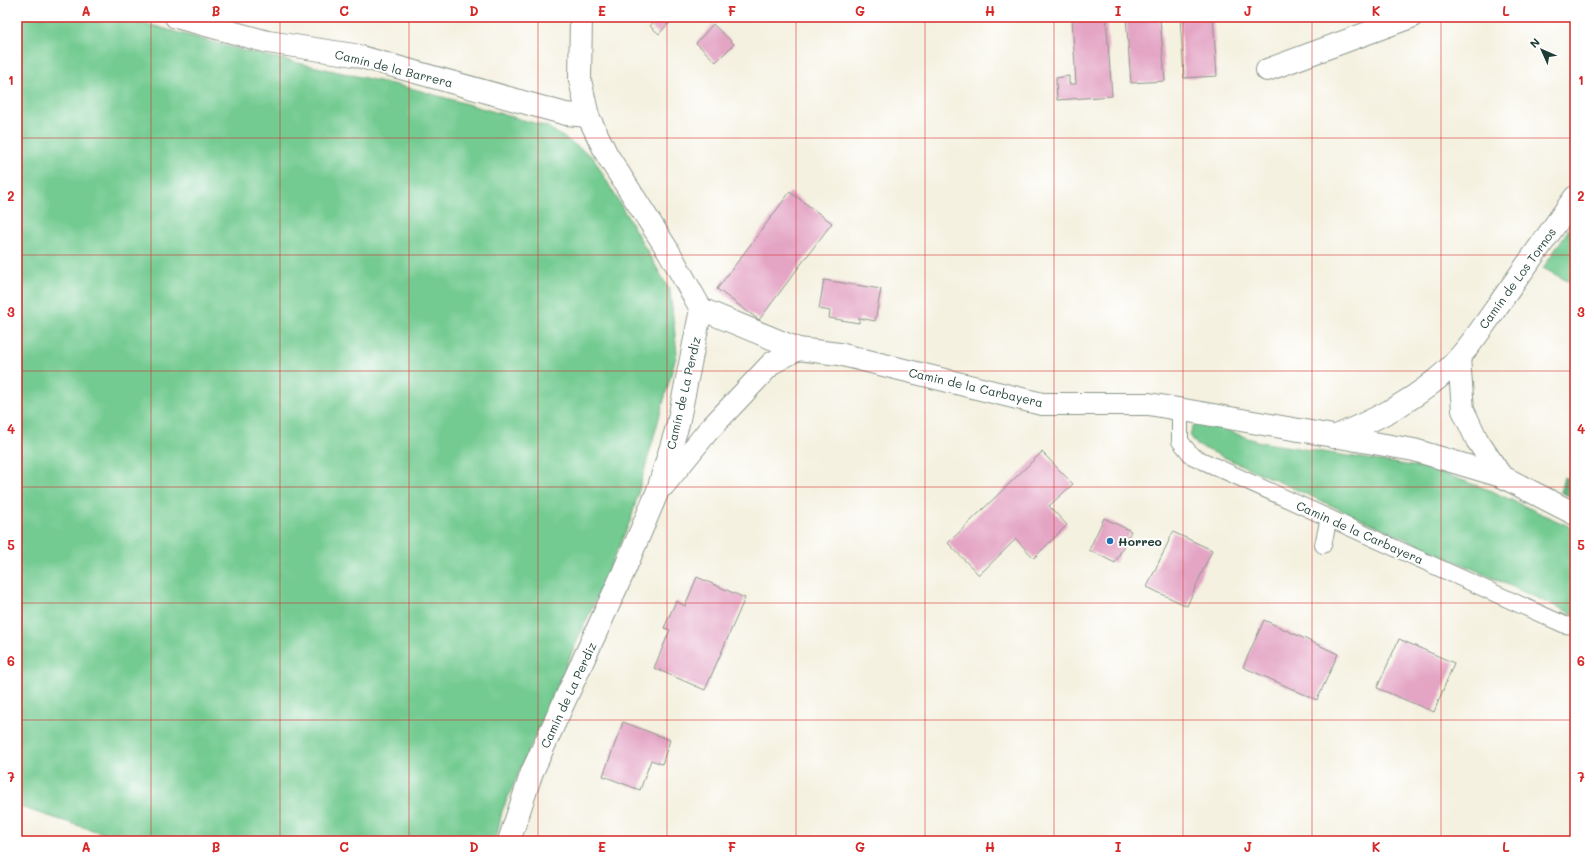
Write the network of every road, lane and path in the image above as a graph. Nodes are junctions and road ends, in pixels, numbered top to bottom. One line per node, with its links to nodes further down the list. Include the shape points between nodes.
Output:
1 (176, 17): 5 (street, Camín de la Barrera, via 268,42 354,56 566,114)
2 (581, 17): 5 (street, via 580,80)
3 (1411, 17): 4 (street)
4 (1267, 70)
5 (588, 116): 7 (street, via 607,155 669,252)
6 (1575, 197): 9 (street, Camín de Los Tornos)
7 (701, 309): 8 (street, Camin de la Carbayera); 13 (street, Camín de La Perdiz, via 678,424)
8 (798, 349): 10 (street, Camin de la Carbayera, via 839,354 1042,404 1149,404); 13 (street, via 772,364 707,432)
9 (1459, 358): 11 (street, Camín de Los Tornos, via 1407,402); 12 (street, via 1463,410 1477,440)
10 (1180, 410): 11 (street, Camin de la Carbayera); 15 (lane, Camin de la Carbayera, via 1180,441 1192,456)
11 (1334, 437): 12 (street, Camin de la Carbayera, via 1414,450)
12 (1501, 476): 14 (street, Camin de la Carbayera)
13 (657, 493): 18 (street, Camín de La Perdiz, via 532,772)
14 (1575, 514)
15 (1329, 518): 16 (lane); 17 (lane, Camin de la Carbayera, via 1565,625)
16 (1322, 546)
17 (1575, 626)
18 (510, 841)

